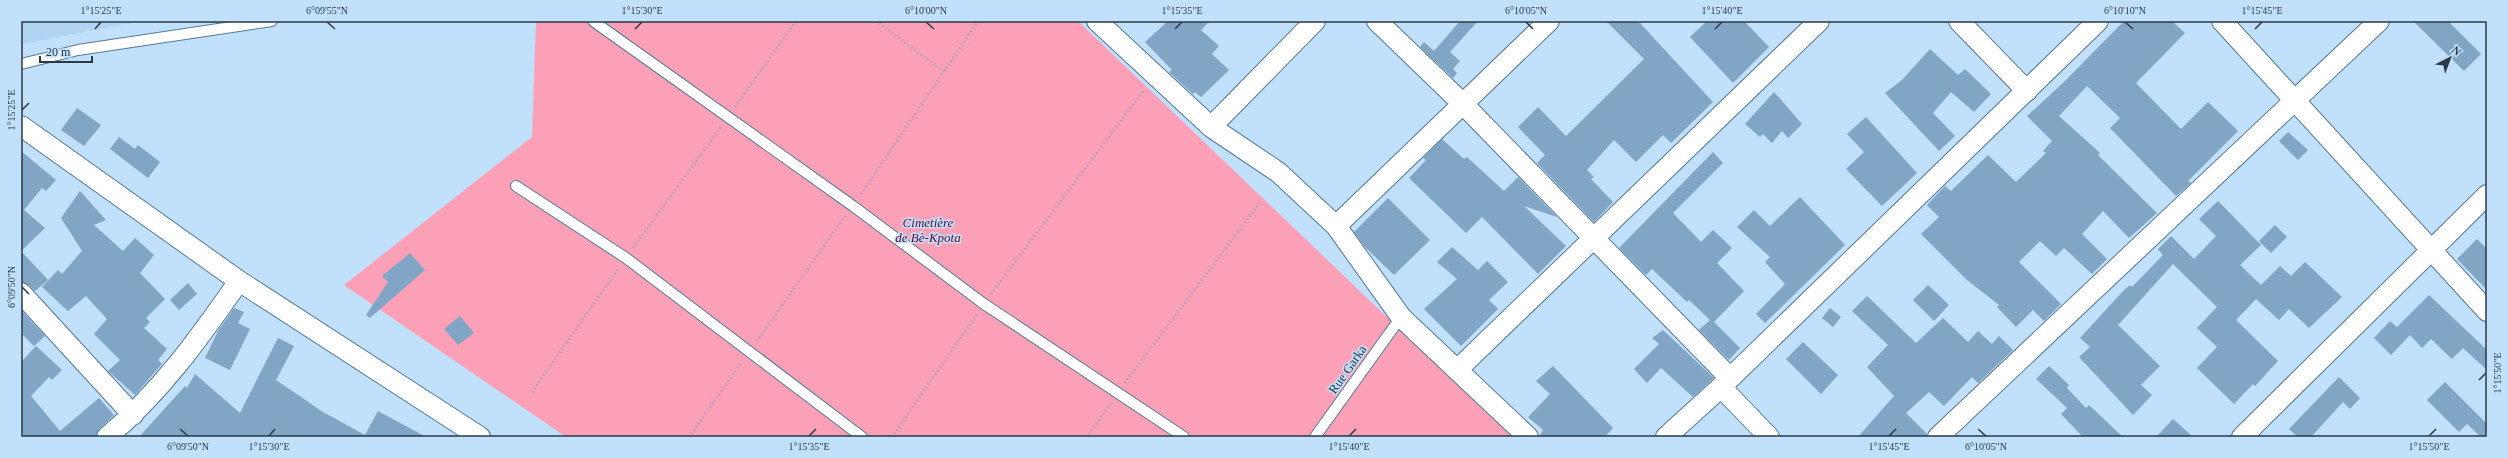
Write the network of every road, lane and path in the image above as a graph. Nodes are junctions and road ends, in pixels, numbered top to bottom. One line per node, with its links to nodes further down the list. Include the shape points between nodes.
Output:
1 (272, 21): 15 (lane, via 78,50)
2 (593, 21): 21 (lane)
3 (796, 21): 21 (path)
4 (876, 21): 16 (path)
5 (978, 21): 16 (path)
6 (1097, 21): 17 (street)
7 (1315, 21): 23 (street)
8 (1377, 21): 20 (street)
9 (1549, 21): 20 (street)
10 (1819, 21): 29 (street)
11 (1959, 21): 18 (street)
12 (2098, 21): 18 (street)
13 (2222, 21): 19 (street)
14 (2379, 21): 19 (street)
15 (21, 64)
16 (945, 72): 27 (path)
17 (1155, 75): 23 (street); 34 (path)
18 (2027, 91): 39 (street)
19 (2295, 102): 30 (street); 54 (street)
20 (1462, 104): 28 (street); 29 (street)
21 (728, 117): 27 (lane); 31 (path)
22 (21, 126): 32 (street)
23 (1211, 127): 28 (street, via 1278,172)
24 (516, 186): 31 (lane)
25 (2487, 196): 30 (street)
26 (1261, 201): 41 (path)
27 (853, 206): 34 (lane); 37 (path)
28 (1336, 226): 36 (street)
29 (1593, 239): 38 (street); 39 (street)
30 (2431, 250): 35 (street); 55 (street)
31 (626, 258): 37 (lane); 40 (path)
32 (239, 281): 42 (street, via 195,344); 44 (street)
33 (21, 293): 42 (street)
34 (984, 304): 41 (lane); 47 (path)
35 (2487, 311)
36 (1401, 316): 38 (street); 50 (lane, Rue Garka)
37 (749, 352): 45 (path); 46 (lane)
38 (1457, 370): 51 (street)
39 (1725, 383): 52 (street); 53 (street)
40 (532, 392)
41 (1117, 394): 48 (path); 49 (lane)
42 (133, 415): 43 (street)
43 (107, 437)
44 (480, 437)
45 (689, 437)
46 (862, 437)
47 (892, 437)
48 (1087, 437)
49 (1184, 437)
50 (1315, 437)
51 (1528, 437)
52 (1666, 437)
53 (1769, 437)
54 (1938, 437)
55 (2242, 437)

